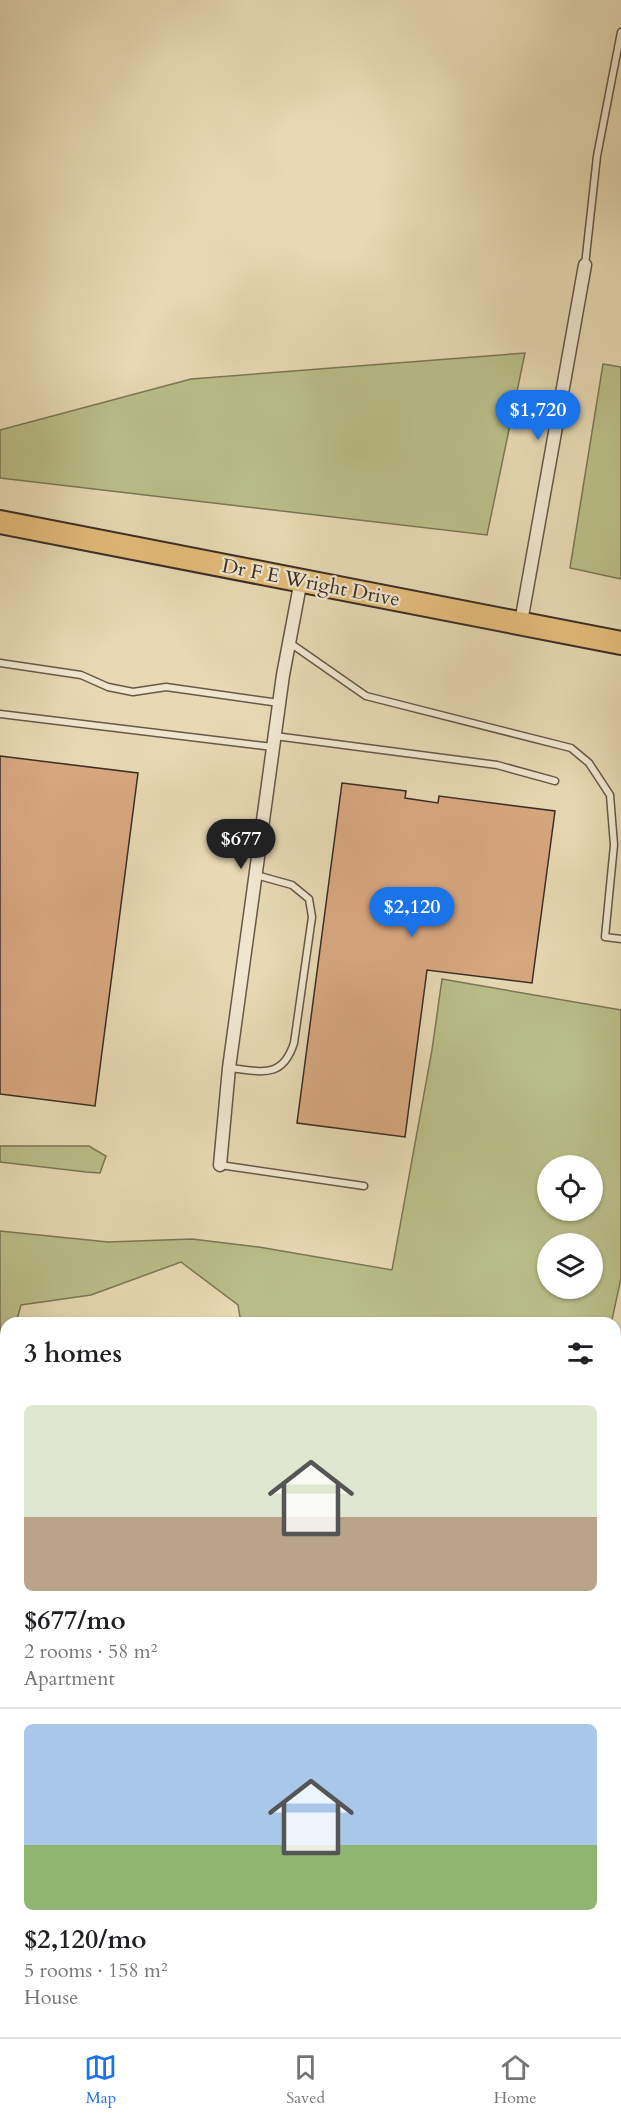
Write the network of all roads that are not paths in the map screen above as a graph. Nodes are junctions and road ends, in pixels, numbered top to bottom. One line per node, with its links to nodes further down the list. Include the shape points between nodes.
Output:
1 (621, 32): 2 (lane, via 597,156)
2 (585, 265): 5 (street)
3 (0, 522): 4 (highway, Dr F E Wright Drive)
4 (301, 580): 5 (highway, Dr F E Wright Drive); 6 (street)
5 (521, 622): 7 (highway, Dr F E Wright Drive)
6 (289, 643): 9 (street); 14 (lane, via 366,696 571,748 589,763 610,795 614,845 605,937)
7 (621, 643)
8 (0, 663): 9 (lane, via 81,675 108,687 133,692 166,687)
9 (279, 703): 11 (street)
10 (0, 714): 11 (lane)
11 (274, 742): 12 (lane, via 497,765); 13 (street)
12 (555, 781)
13 (255, 875): 15 (street); 15 (lane, via 292,885 309,899 312,917 289,1058 280,1067 265,1071)
14 (621, 939)
15 (229, 1068): 16 (street)
16 (220, 1165): 17 (lane)
17 (364, 1186)

